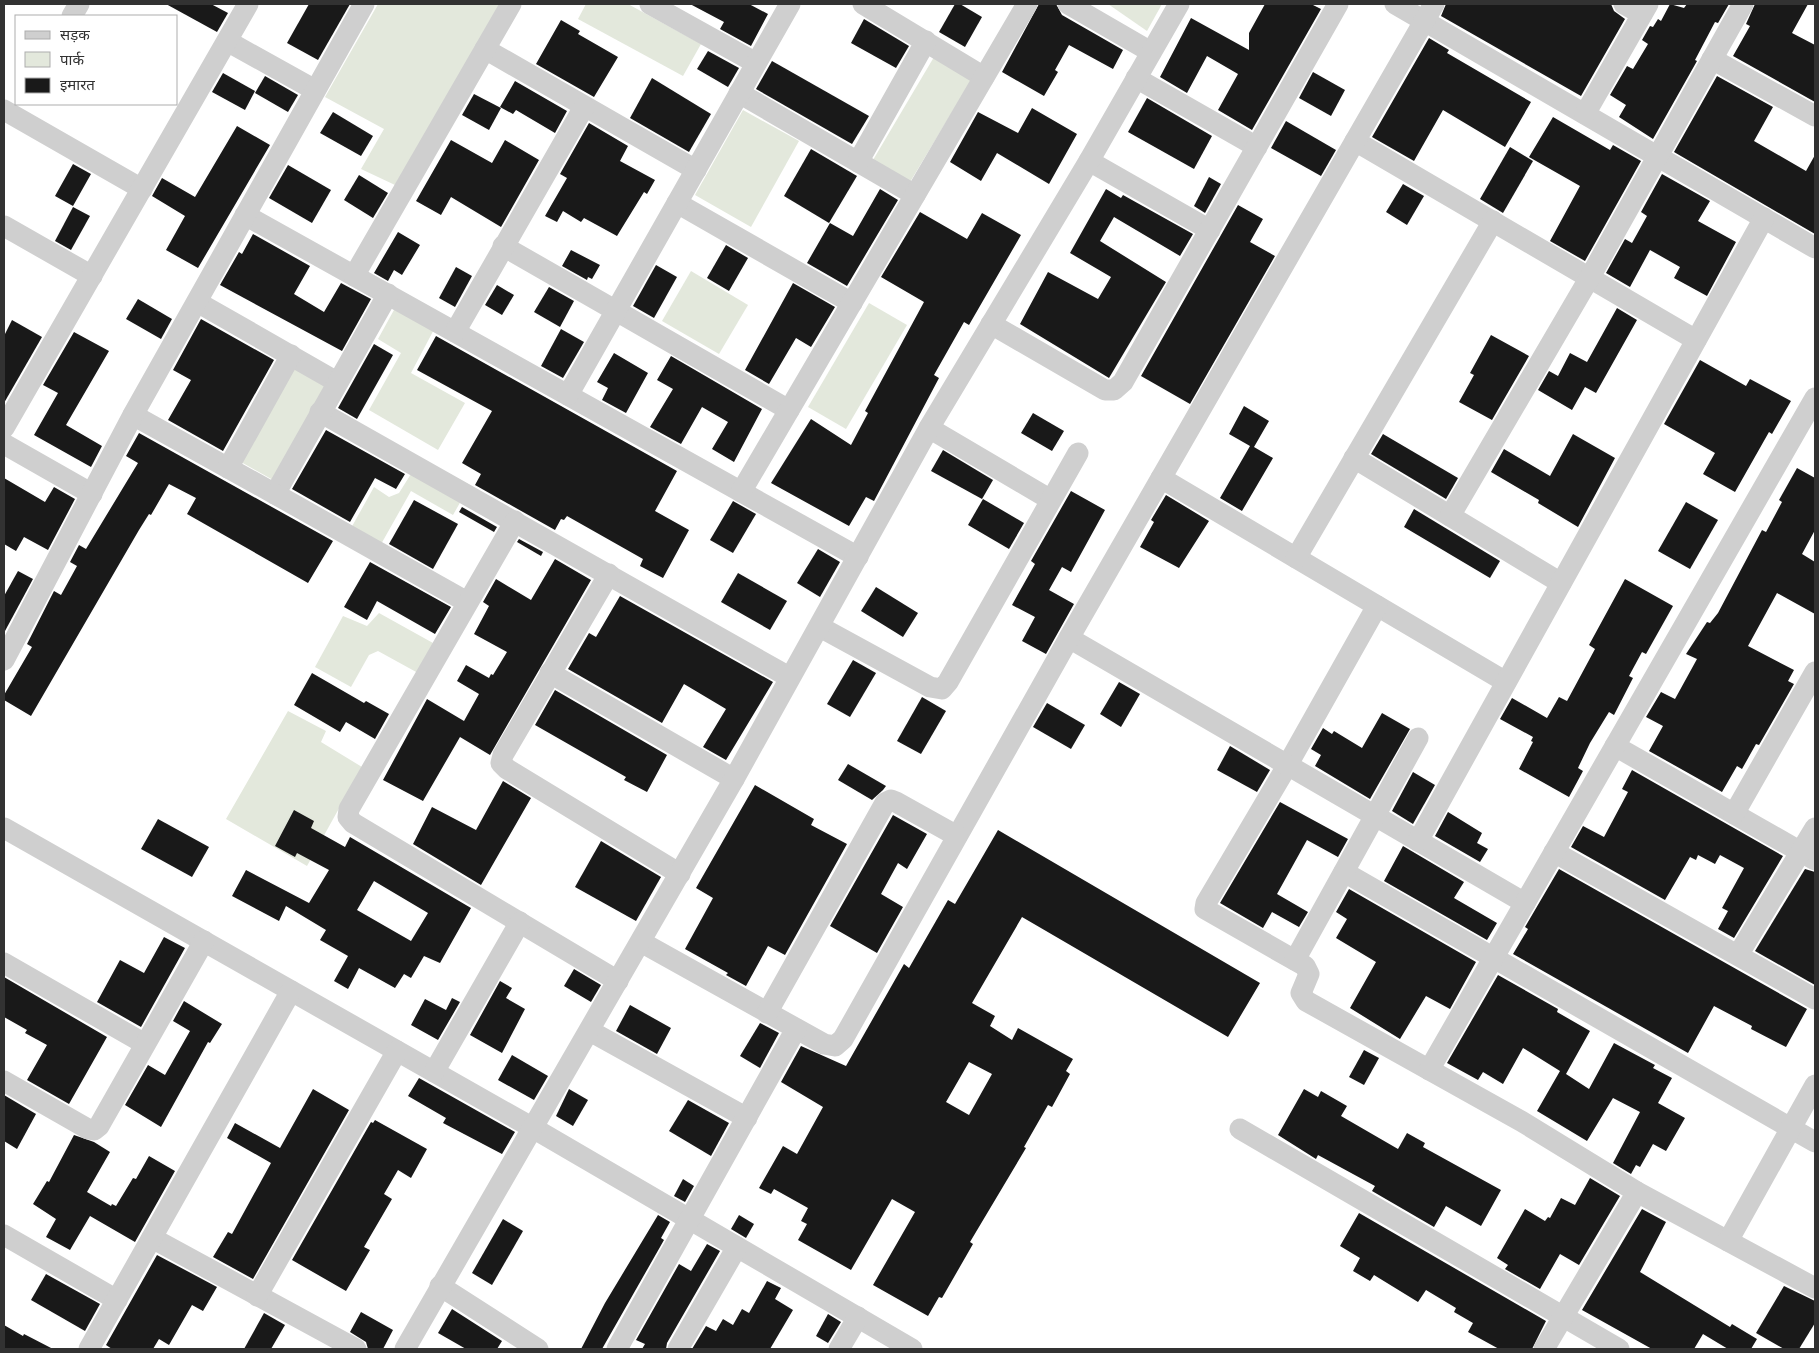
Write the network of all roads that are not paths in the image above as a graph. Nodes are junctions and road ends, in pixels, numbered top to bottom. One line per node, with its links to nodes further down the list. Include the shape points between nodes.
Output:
1 (248, 4): 15 (street)
2 (364, 4): 23 (street)
3 (511, 4): 17 (street)
4 (650, 4): 20 (street)
5 (790, 4): 20 (street)
6 (863, 4): 16 (street)
7 (1027, 4): 21 (street)
8 (1068, 4): 18 (street)
9 (1179, 4): 18 (street)
10 (1338, 4): 30 (street)
11 (1395, 4): 14 (street)
12 (1743, 4): 19 (street)
13 (1638, 7): 27 (street)
14 (1429, 12): 27 (street); 29 (street)
15 (227, 41): 23 (street); 35 (street)
16 (926, 41): 21 (street); 33 (street)
17 (485, 49): 25 (street); 46 (street)
18 (1151, 52): 22 (street)
19 (1712, 59): 28 (street); 31 (street)
20 (756, 63): 24 (street)
21 (984, 76): 36 (street)
22 (1136, 78): 30 (street); 32 (street)
23 (315, 90): 38 (street)
24 (739, 93): 33 (street); 34 (street)
25 (584, 107): 34 (street); 43 (street)
26 (14, 110): 35 (street)
27 (1585, 114): 31 (street)
28 (1815, 116)
29 (1355, 141): 40 (street); 68 (street)
30 (1257, 147): 42 (street)
31 (1657, 156): 39 (street); 47 (street)
32 (1089, 161): 42 (street); 52 (street)
33 (858, 162): 36 (street)
34 (696, 170): 37 (street)
35 (142, 189): 45 (street)
36 (915, 194): 50 (street)
37 (677, 203): 50 (street); 51 (street)
38 (245, 215): 46 (street); 49 (street)
39 (1764, 218): 44 (street); 54 (street)
40 (1493, 221): 47 (street); 66 (street)
41 (4, 226): 45 (street)
42 (1210, 230): 52 (street, via 1123,382 1114,390 1105,390)
43 (504, 246): 51 (street); 53 (street)
44 (1815, 248)
45 (92, 276): 62 (street)
46 (354, 276): 48 (street)
47 (1590, 277): 54 (street); 73 (street)
48 (388, 294): 53 (street); 56 (street)
49 (197, 302): 55 (street); 61 (street)
50 (852, 303): 59 (street)
51 (616, 310): 57 (street); 59 (street)
52 (991, 324): 63 (street)
53 (455, 332): 57 (street)
54 (1696, 340): 78 (street)
55 (291, 355): 56 (street); 67 (street)
56 (337, 382): 60 (street)
57 (568, 395): 69 (street)
58 (1814, 402): 89 (street)
59 (789, 410): 69 (street)
60 (320, 412): 71 (street); 74 (street)
61 (134, 415): 67 (street); 70 (street)
62 (4, 428)
63 (929, 428): 72 (street); 75 (street)
64 (7, 453): 70 (street)
65 (1078, 454): 72 (street)
66 (1354, 458): 73 (street); 76 (street)
67 (228, 468): 71 (street)
68 (1161, 478): 76 (street); 82 (street)
69 (741, 492): 75 (street)
70 (92, 494): 83 (street)
71 (275, 494): 79 (street)
72 (1051, 500): 81 (street, via 942,689 930,687)
73 (1450, 516): 78 (street)
74 (515, 521): 77 (street); 79 (street)
75 (858, 557): 81 (street)
76 (1296, 558): 80 (street)
77 (609, 574): 85 (street); 86 (street)
78 (1562, 583): 87 (street)
79 (467, 602): 103 (street, via 349,809 348,817 353,823)
80 (1377, 606): 87 (street); 90 (street)
81 (820, 626): 86 (street)
82 (1069, 638): 90 (street); 96 (street)
83 (4, 660)
84 (1815, 672): 92 (street)
85 (550, 673): 91 (street); 101 (street, via 501,763)
86 (789, 677): 91 (street)
87 (1506, 682): 97 (street)
88 (1418, 738): 93 (street)
89 (1615, 746): 92 (street); 98 (street)
90 (1287, 766): 93 (street); 108 (street, via 1204,906 1208,912)
91 (734, 779): 101 (street)
92 (1734, 814): 99 (street)
93 (1374, 816): 97 (street); 100 (street)
94 (4, 828): 104 (street)
95 (1815, 828): 99 (street)
96 (957, 836): 113 (street, via 896,802 885,803); 114 (street, via 843,1039 835,1046 824,1044)
97 (1418, 841): 102 (street)
98 (1554, 852): 102 (street); 106 (street)
99 (1808, 856): 106 (street)
100 (1344, 872): 107 (street); 108 (street)
101 (680, 874): 105 (street)
102 (1525, 903): 107 (street)
103 (520, 922): 110 (street); 119 (street)
104 (204, 941): 111 (street); 116 (street)
105 (641, 942): 110 (street); 113 (street)
106 (1738, 956): 112 (street)
107 (1494, 958): 118 (street); 125 (street)
108 (1296, 960): 118 (street, via 1305,966 1309,974 1302,998)
109 (4, 963): 116 (street)
110 (618, 981): 115 (street)
111 (291, 990): 117 (street); 130 (street)
112 (1815, 999)
113 (767, 1013): 114 (street)
114 (796, 1029): 122 (street)
115 (590, 1031): 122 (street); 123 (street)
116 (145, 1044): 120 (street, via 94,1130)
117 (397, 1051): 119 (street); 135 (street)
118 (1429, 1070): 127 (street, via 1521,1121)
119 (434, 1072): 123 (street)
120 (4, 1081)
121 (1815, 1085): 125 (street)
122 (747, 1118): 128 (street)
123 (533, 1128): 128 (street); 133 (street)
124 (1240, 1129): 137 (street)
125 (1791, 1129): 126 (street); 131 (street)
126 (1815, 1142)
127 (1637, 1192): 131 (street); 137 (street)
128 (690, 1220): 132 (street); 143 (street)
129 (4, 1235): 136 (street)
130 (152, 1238): 135 (street); 136 (street)
131 (1728, 1241): 134 (street)
132 (737, 1247): 138 (street); 144 (street)
133 (440, 1286): 141 (street); 142 (street)
134 (1815, 1288)
135 (257, 1296): 140 (street)
136 (117, 1300): 139 (street)
137 (1563, 1317): 147 (street); 148 (street)
138 (858, 1318): 145 (street); 146 (street)
139 (92, 1348)
140 (356, 1349)
141 (404, 1349)
142 (538, 1349)
143 (617, 1349)
144 (678, 1349)
145 (840, 1349)
146 (912, 1349)
147 (1544, 1349)
148 (1619, 1349)

